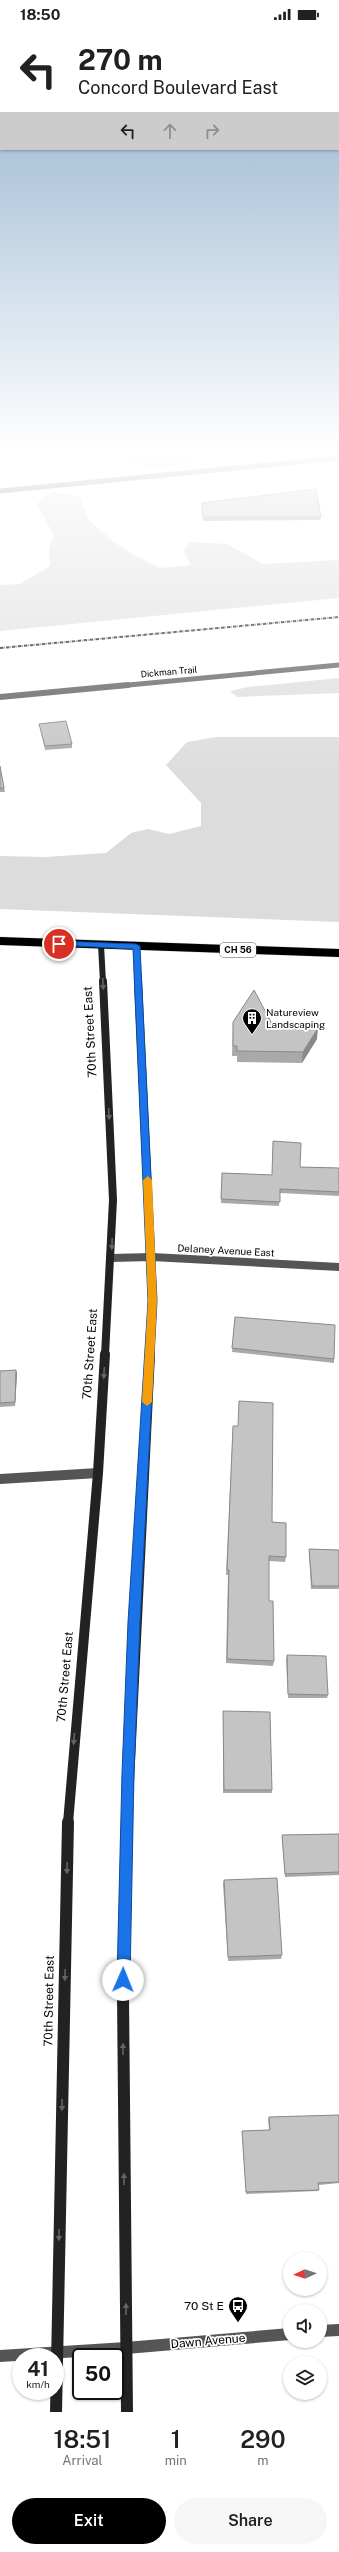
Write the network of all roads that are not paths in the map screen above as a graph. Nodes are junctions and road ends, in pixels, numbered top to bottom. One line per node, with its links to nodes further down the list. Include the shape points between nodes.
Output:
1 (339, 666): 2 (street, Dickman Trail)
2 (0, 697)
3 (0, 941): 4 (main road, CH 56)
4 (101, 945): 5 (main road, CH 56); 8 (main road, 70th Street East, one-way to 8, via 113,1200)
5 (136, 946): 6 (main road, CH 56); 7 (main road)
6 (339, 954)
7 (152, 1257): 8 (street, Delaney Avenue East); 9 (street, Delaney Avenue East); 16 (main road, one-way to 7, via 123,1996 127,1781 153,1301)
8 (111, 1258): 10 (main road, 70th Street East, one-way to 10)
9 (339, 1267)
10 (98, 1473): 11 (street); 15 (main road, 70th Street East, one-way to 15, via 68,1813)
11 (0, 1479)
12 (339, 2330): 13 (street)
13 (327, 2331)
14 (283, 2335): 16 (street, Dawn Avenue)
15 (56, 2348)
16 (126, 2348): 17 (street, Dawn Avenue); 22 (main road)
17 (64, 2351)
18 (12, 2355): 19 (street, Dawn Avenue)
19 (0, 2356)
20 (56, 2400): 21 (main road, 70th Street East)
21 (56, 2412)
22 (127, 2412)

